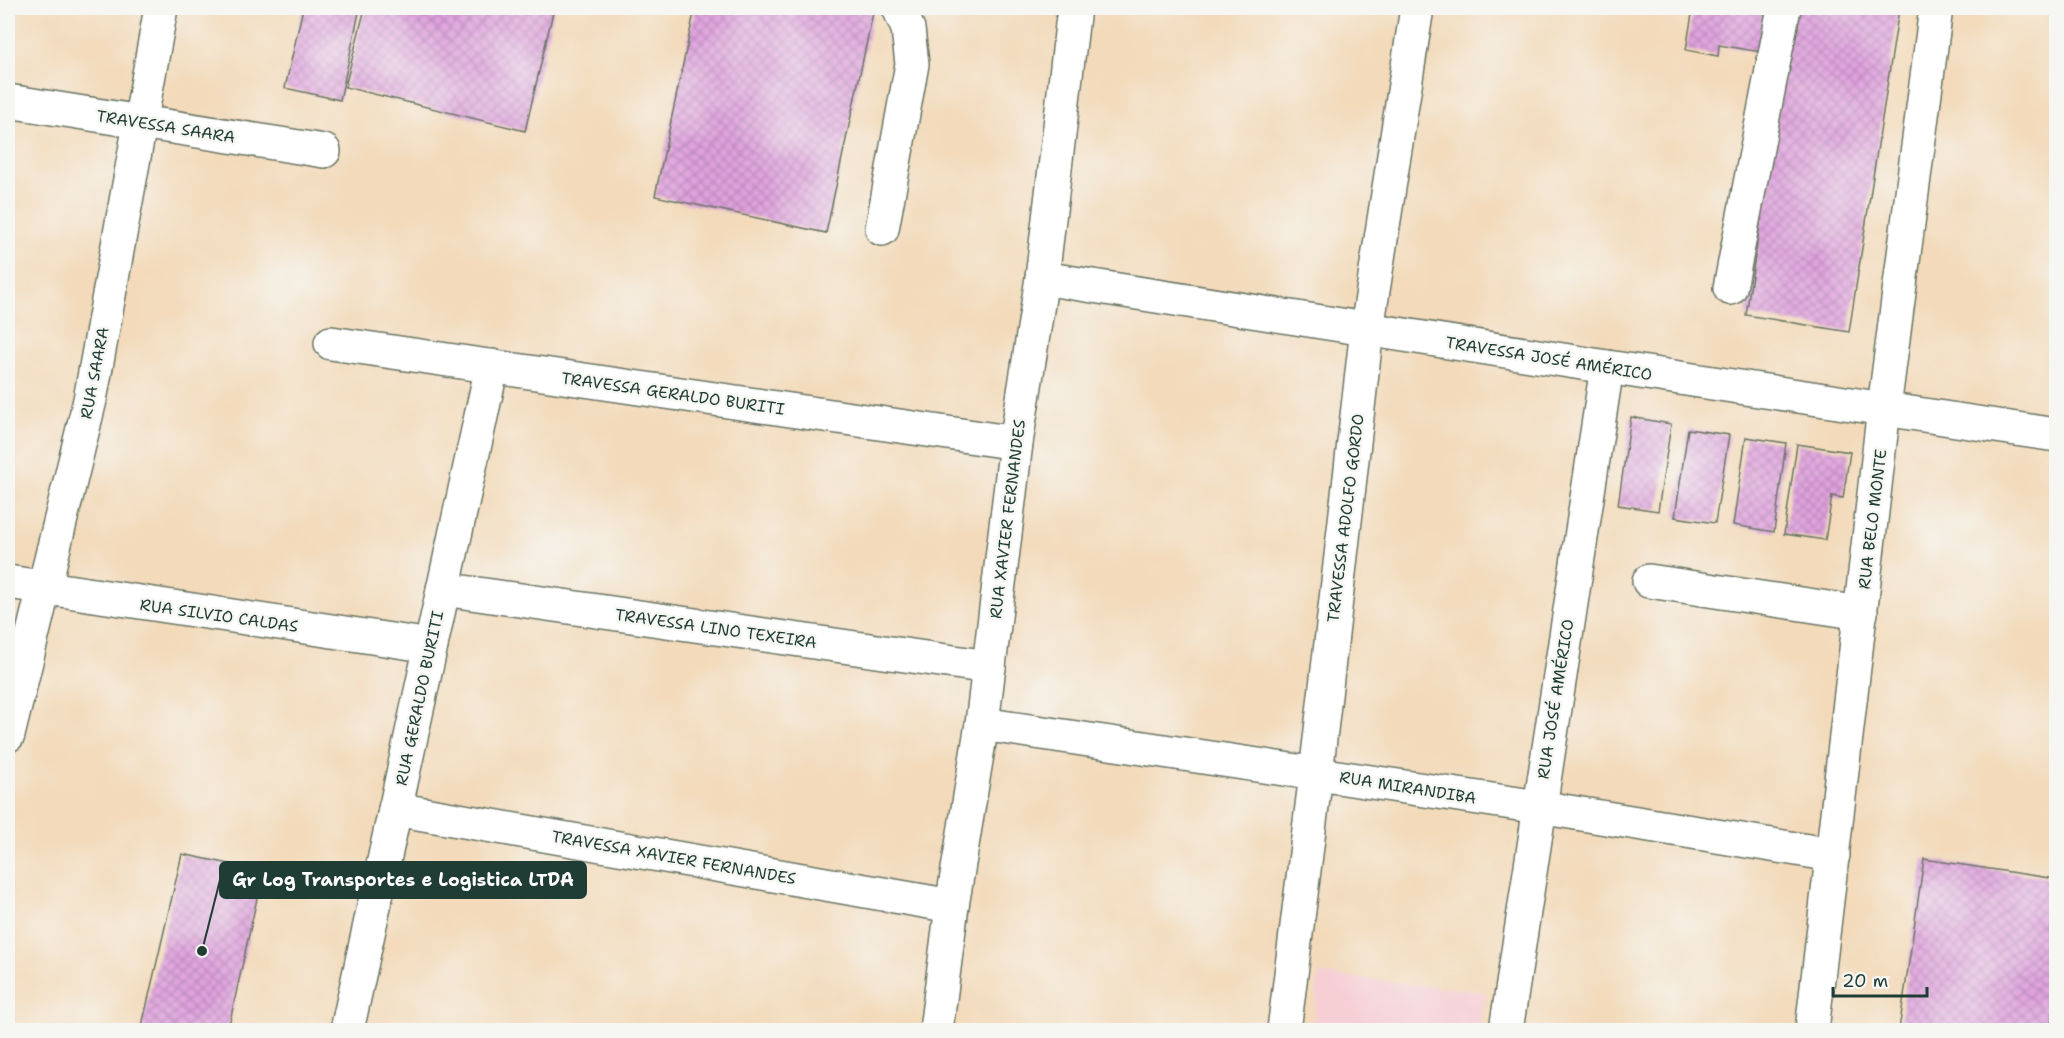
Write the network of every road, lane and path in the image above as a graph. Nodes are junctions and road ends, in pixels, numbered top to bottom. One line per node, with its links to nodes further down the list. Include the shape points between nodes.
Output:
1 (161, 8): 8 (street, RUA SAARA)
2 (899, 8): 10 (street, via 908,29 912,64)
3 (1074, 8): 11 (street, RUA XAVIER FERNANDES)
4 (1416, 8): 13 (street, TRAVESSA ADOLFO GORDO)
5 (1784, 8): 12 (street)
6 (1936, 8): 17 (street, RUA BELO MONTE)
7 (8, 101): 8 (street, TRAVESSA SAARA)
8 (140, 121): 9 (street, TRAVESSA SAARA); 22 (street, RUA SAARA, via 90,400)
9 (324, 151)
10 (882, 229)
11 (1042, 278): 13 (street, TRAVESSA JOSÉ AMÉRICO); 19 (street, RUA XAVIER FERNANDES)
12 (1730, 288)
13 (1367, 329): 16 (street, TRAVESSA JOSÉ AMÉRICO); 29 (street, TRAVESSA ADOLFO GORDO)
14 (331, 343): 15 (street, TRAVESSA GERALDO BURITI)
15 (492, 366): 19 (street, TRAVESSA GERALDO BURITI); 23 (street, RUA GERALDO BURITI)
16 (1606, 368): 17 (street, TRAVESSA JOSÉ AMÉRICO); 30 (street, RUA JOSÉ AMÉRICO)
17 (1884, 408): 18 (street, TRAVESSA JOSÉ AMÉRICO); 24 (street, RUA BELO MONTE)
18 (2056, 435)
19 (1016, 443): 26 (street, RUA XAVIER FERNANDES)
20 (1649, 581): 24 (street)
21 (8, 582): 22 (street, RUA SILVIO CALDAS)
22 (44, 589): 25 (street, RUA SILVIO CALDAS); 28 (street, RUA SAARA)
23 (443, 589): 25 (street, RUA GERALDO BURITI); 26 (street, TRAVESSA LINO TEXEIRA)
24 (1861, 613): 32 (street, RUA BELO MONTE)
25 (431, 646): 31 (street, RUA GERALDO BURITI)
26 (989, 667): 27 (street, RUA XAVIER FERNANDES)
27 (982, 724): 29 (street, RUA MIRANDIBA); 33 (street, RUA XAVIER FERNANDES)
28 (8, 735)
29 (1316, 774): 30 (street, RUA MIRANDIBA); 36 (street, TRAVESSA ADOLFO GORDO)
30 (1539, 807): 32 (street, RUA MIRANDIBA); 37 (street, RUA JOSÉ AMÉRICO)
31 (395, 808): 33 (street, TRAVESSA XAVIER FERNANDES); 34 (street, RUA GERALDO BURITI)
32 (1833, 855): 38 (street, RUA BELO MONTE)
33 (952, 906): 35 (street, RUA XAVIER FERNANDES)
34 (347, 1030)
35 (936, 1030)
36 (1284, 1030)
37 (1506, 1030)
38 (1812, 1030)

